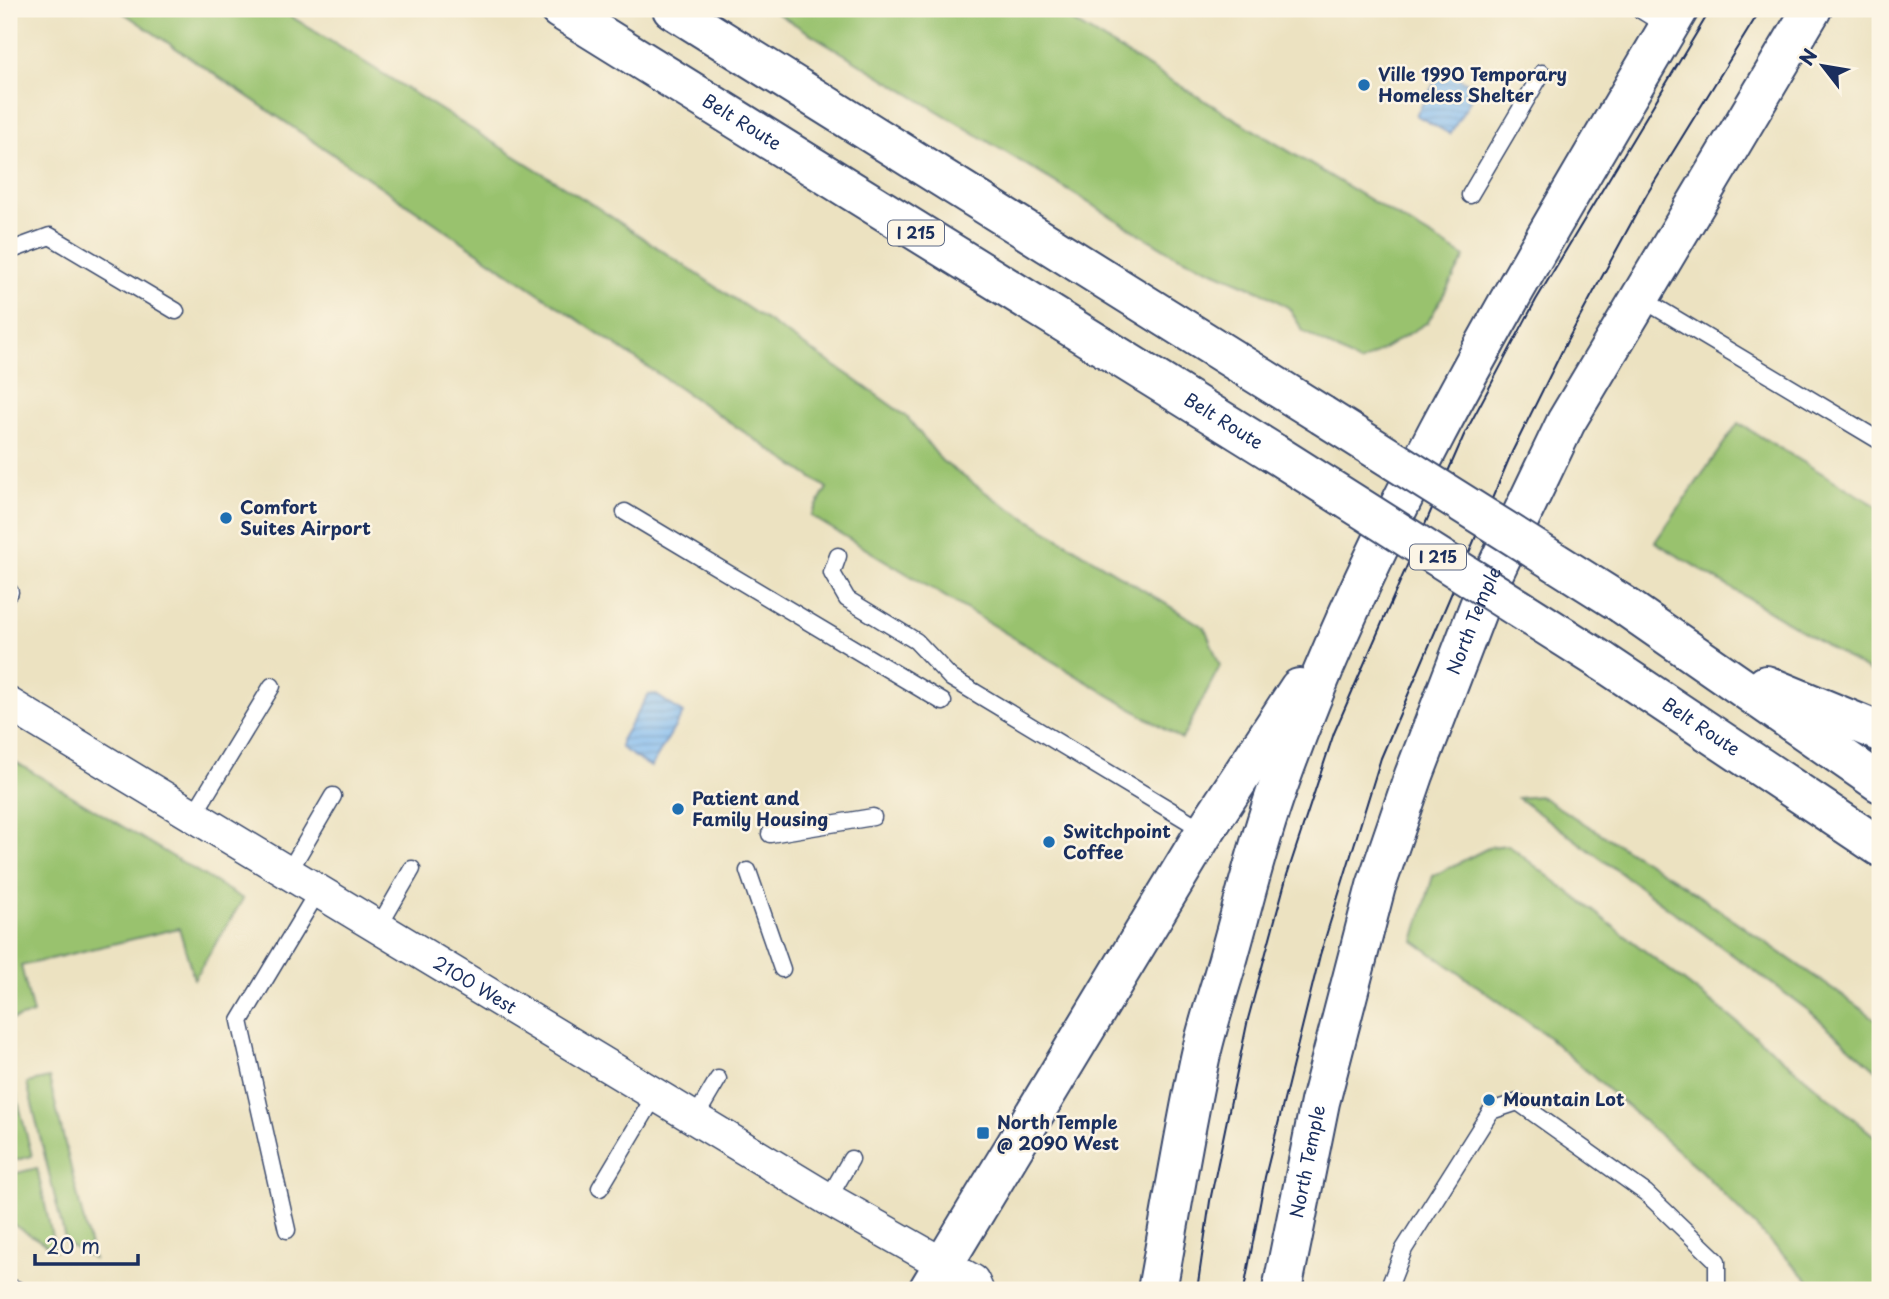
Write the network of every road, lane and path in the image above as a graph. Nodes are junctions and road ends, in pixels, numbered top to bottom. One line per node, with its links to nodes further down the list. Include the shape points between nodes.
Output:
1 (559, 9): 25 (main road, Belt Route / I 215, bridge, via 1602,660)
2 (672, 9): 14 (main road, bridge, via 1622,604)
3 (1812, 9): 8 (main road, North Temple)
4 (1662, 15): 13 (main road, via 1453,403)
5 (1542, 73): 6 (lane)
6 (1470, 195)
7 (9, 251): 9 (lane, via 50,236)
8 (1639, 297): 10 (lane); 44 (main road, North Temple, via 1566,422 1482,598 1414,775 1376,886 1320,1101)
9 (176, 311)
10 (1880, 441)
11 (625, 512): 16 (lane)
12 (838, 556): 23 (lane, via 832,573 847,599 916,641 951,678)
13 (1353, 603): 23 (main road); 43 (main road, via 1278,788 1256,858 1200,1060)
14 (1696, 656): 18 (main road); 19 (main road)
15 (272, 686): 21 (lane)
16 (943, 702)
17 (9, 704): 21 (street, 2100 West)
18 (1880, 732)
19 (1880, 783)
20 (332, 796): 28 (lane)
21 (193, 816): 28 (street, 2100 West)
22 (873, 817): 24 (lane)
23 (1205, 831): 39 (main road)
24 (770, 834)
25 (1880, 847)
26 (412, 869): 30 (lane)
27 (748, 871): 31 (lane)
28 (288, 873): 29 (street, 2100 West)
29 (318, 891): 30 (street, 2100 West); 38 (lane, via 240,1021)
30 (378, 928): 33 (street, 2100 West)
31 (782, 969)
32 (718, 1079): 34 (lane)
33 (656, 1094): 34 (street, 2100 West); 36 (lane)
34 (695, 1118): 37 (street, 2100 West)
35 (852, 1159): 37 (lane)
36 (600, 1188)
37 (828, 1199): 39 (street, 2100 West)
38 (287, 1230)
39 (936, 1277): 42 (street, via 973,1281)
40 (9, 1287): 41 (lane)
41 (18, 1290)
42 (978, 1290)
43 (1157, 1290)
44 (1282, 1290)
45 (1388, 1290): 46 (lane, via 1404,1249 1491,1111 1518,1102 1658,1203 1717,1261)
46 (1717, 1290)

